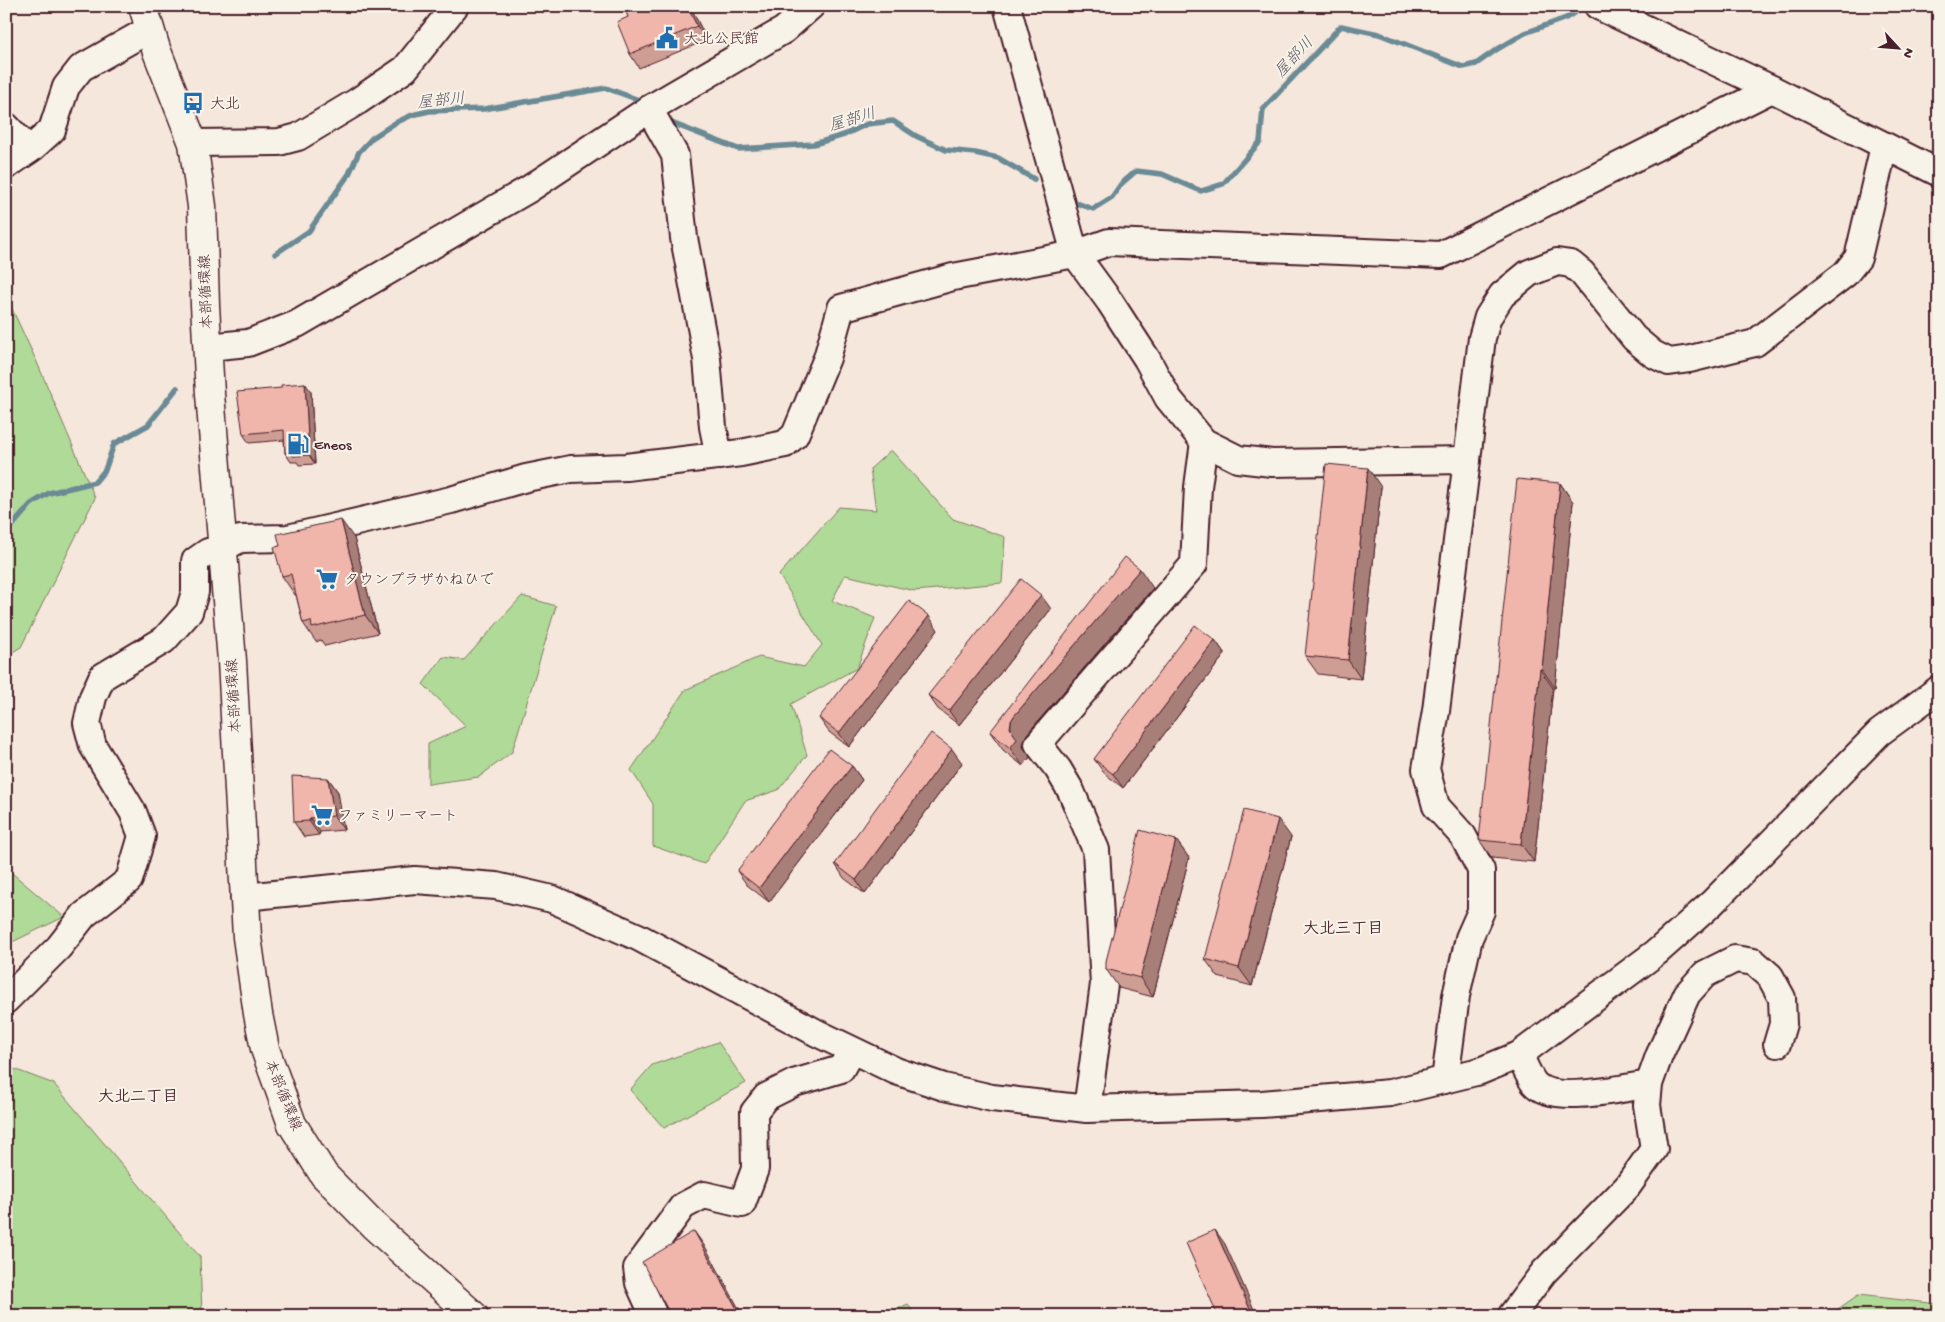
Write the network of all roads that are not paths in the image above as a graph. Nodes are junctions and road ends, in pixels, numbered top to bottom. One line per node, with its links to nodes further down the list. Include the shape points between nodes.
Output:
1 (455, 6): 9 (street, via 405,69 298,137 279,142)
2 (811, 6): 7 (street, via 784,30)
3 (1007, 6): 14 (street)
4 (1601, 8): 6 (street)
5 (146, 18): 9 (main road, 本部循環線); 11 (street, via 81,68 66,87 52,130)
6 (1772, 89): 10 (street); 14 (street, via 1441,256 1109,242)
7 (649, 109): 15 (street, via 529,189 296,324 248,343); 17 (street, via 675,155 684,238 707,359)
8 (6, 126): 11 (street)
9 (193, 143): 15 (main road, 本部循環線, via 202,206)
10 (1884, 146): 13 (street); 18 (street, via 1858,258 1845,274 1755,343 1669,362 1634,338 1582,273 1571,264 1557,262 1529,273 1502,295 1488,317 1482,338)
11 (29, 150): 12 (street)
12 (6, 166)
13 (1939, 173)
14 (1075, 254): 16 (street, via 1115,310 1168,398); 17 (street, via 953,278 841,308 827,358 795,435 785,444)
15 (208, 347): 19 (main road, 本部循環線)
16 (1204, 442): 18 (street, via 1238,459 1272,463); 28 (street, via 1194,564 1038,744 1071,791 1096,850 1104,984)
17 (718, 456): 19 (street, via 626,467 571,469 288,538 240,538)
18 (1467, 460): 26 (street, via 1426,769 1436,806 1462,836 1481,870 1481,911 1469,938 1456,996)
19 (223, 548): 21 (main road, 本部循環線); 22 (street, via 208,552 195,561 195,592 189,612 164,640 102,677 93,697 87,723 92,746 132,812 142,836 129,880 84,915 59,947)
20 (1939, 689): 25 (street, via 1879,733 1712,903 1664,946)
21 (244, 897): 24 (street, via 415,880 496,886 552,899 638,936); 29 (main road, 本部循環線, via 258,1014 266,1049 292,1124 324,1175 373,1225)
22 (6, 1000)
23 (1777, 1044): 27 (street, via 1783,1024 1782,998 1770,976 1754,962 1735,959 1705,974 1687,994)
24 (851, 1051): 28 (street, via 944,1087 992,1098); 30 (street, via 841,1069 794,1083 766,1096 754,1112 755,1168 742,1204 704,1195 683,1206 637,1268 639,1283)
25 (1519, 1056): 26 (street); 27 (street, via 1535,1085 1550,1092 1580,1095)
26 (1445, 1080): 28 (street, via 1390,1093 1262,1104)
27 (1649, 1084): 31 (street, via 1647,1105 1654,1149 1627,1187 1544,1272)
28 (1087, 1109)
29 (474, 1316)
30 (654, 1316)
31 (1511, 1316)

